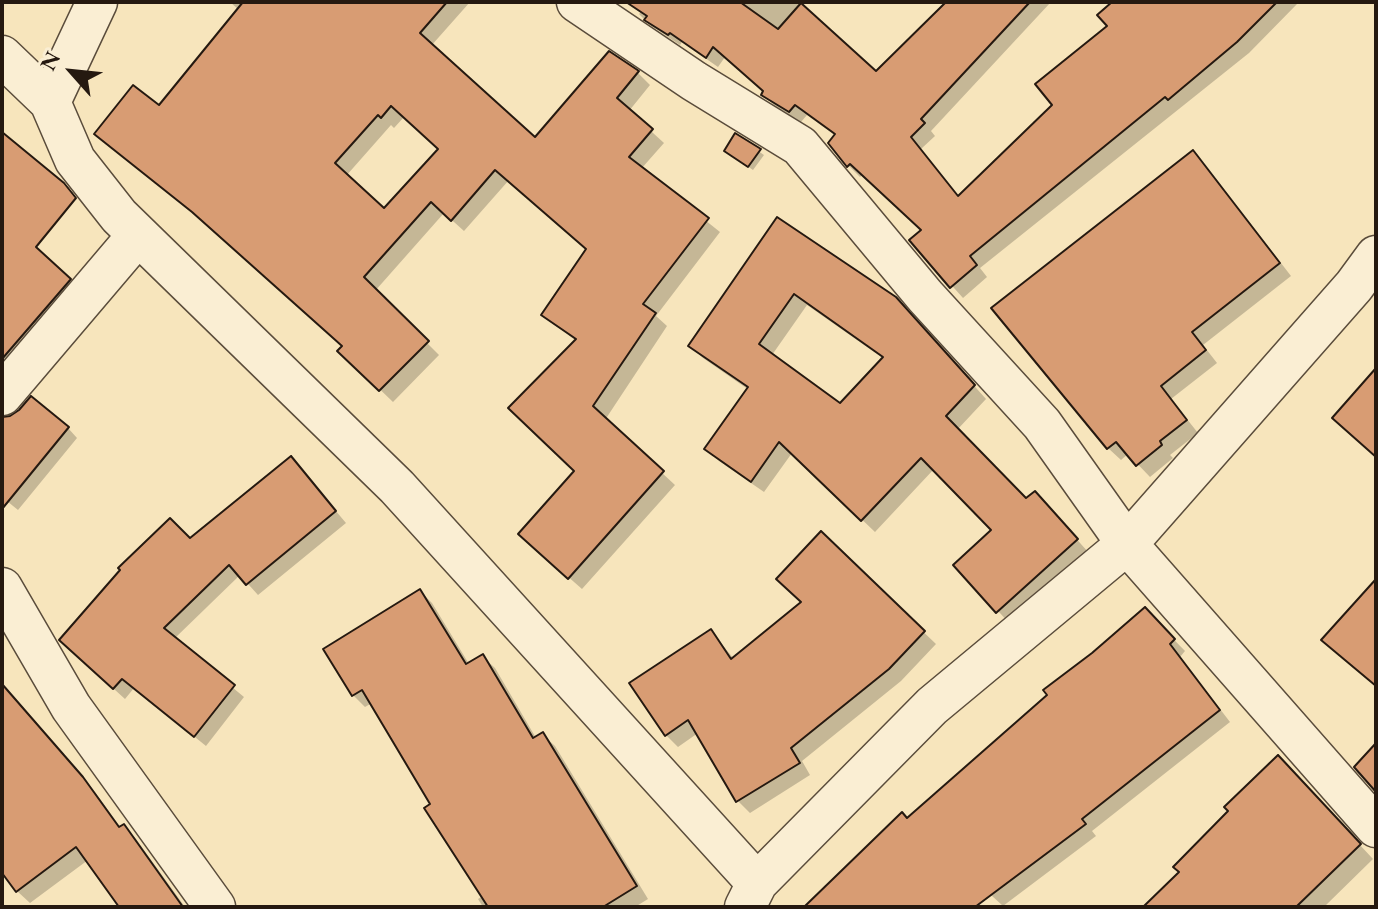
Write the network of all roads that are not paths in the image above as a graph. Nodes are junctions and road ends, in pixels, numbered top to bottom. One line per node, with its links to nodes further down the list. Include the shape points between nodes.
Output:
1 (97, 2): 4 (street)
2 (577, 2): 8 (street, via 800,146 925,296 1042,424)
3 (2, 56): 4 (street)
4 (50, 102): 5 (street, via 75,160)
5 (138, 235): 7 (street); 11 (street, via 397,487)
6 (1376, 256): 8 (street)
7 (2, 395)
8 (1127, 544): 10 (street); 11 (street, via 932,706)
9 (2, 588): 12 (street, via 71,707)
10 (1376, 827)
11 (751, 895)
12 (215, 907)

